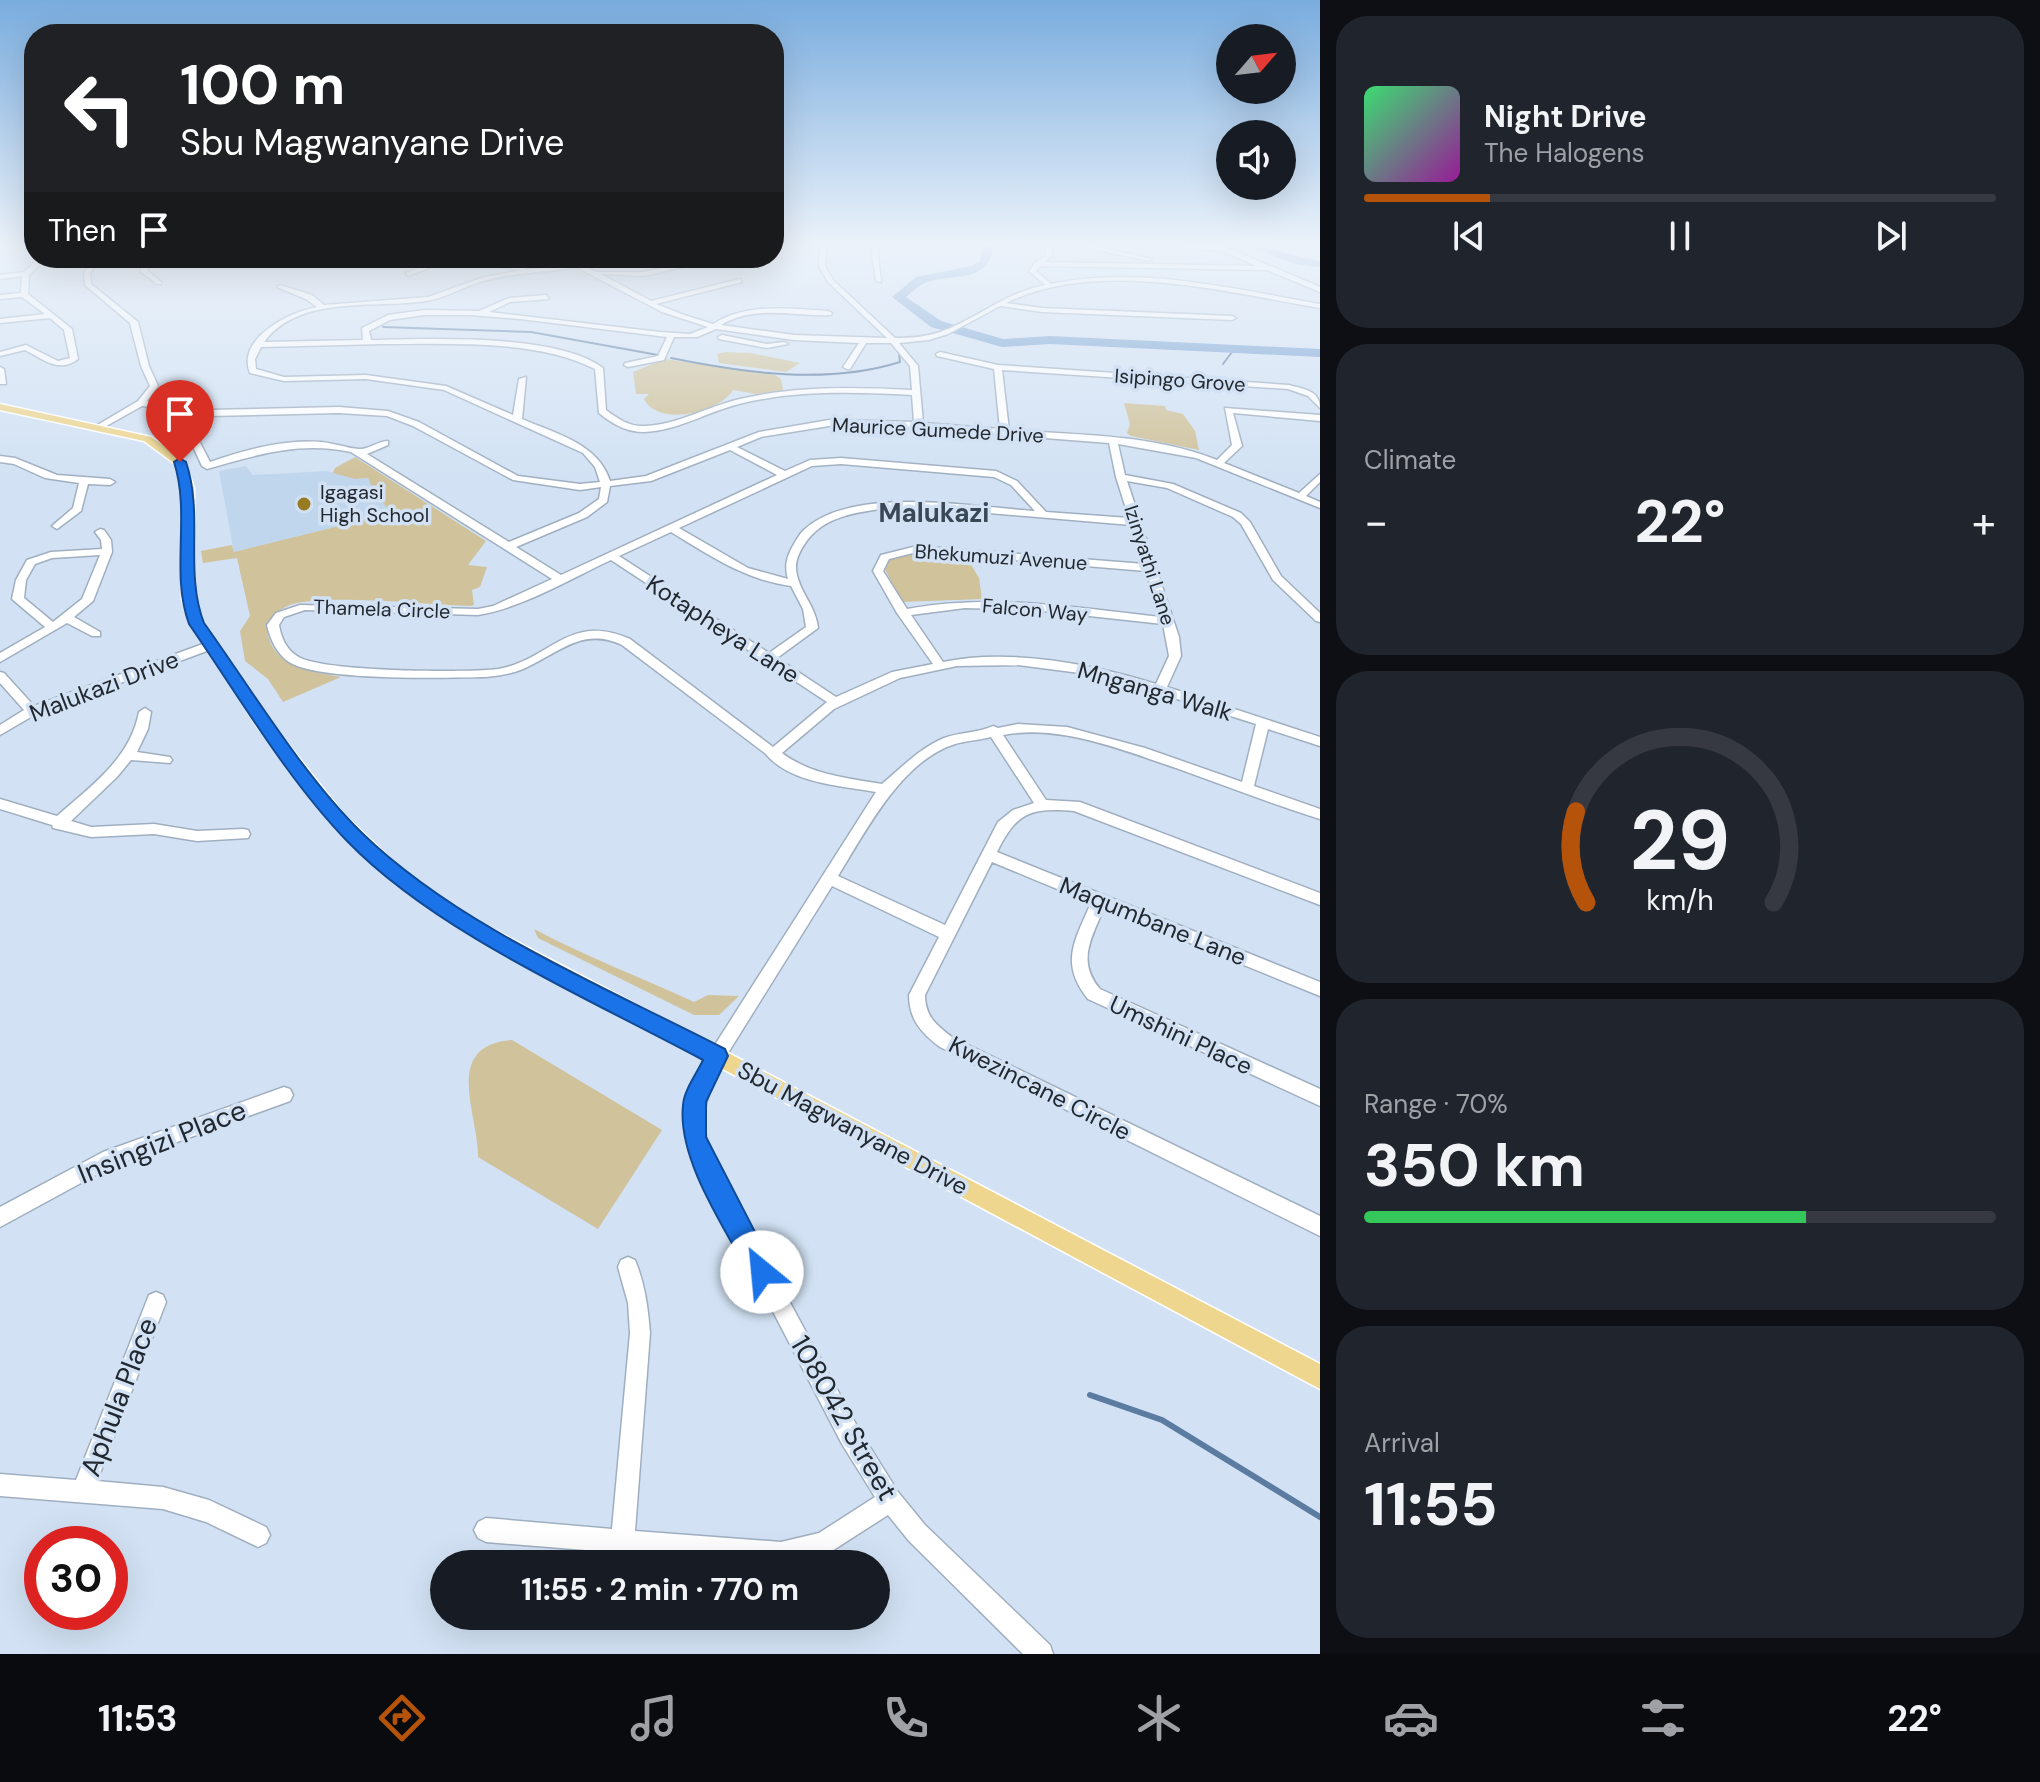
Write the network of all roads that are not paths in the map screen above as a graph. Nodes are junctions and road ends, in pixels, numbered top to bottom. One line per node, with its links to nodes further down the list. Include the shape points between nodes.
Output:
1 (61, 323): 18 (street, via 68,329 74,353 74,359 63,365 26,347)
2 (134, 323): 29 (street, via 154,386)
3 (283, 323): 17 (street)
4 (377, 323): 15 (street, via 368,327)
5 (580, 323): 12 (street)
6 (703, 323): 10 (street)
7 (725, 323): 10 (street)
8 (876, 323): 14 (street)
9 (969, 323): 14 (street, via 950,333)
10 (716, 328): 11 (street); 13 (street)
11 (705, 334): 12 (street); 16 (street)
12 (671, 336): 20 (street, via 664,355)
13 (865, 339): 14 (street); 21 (street)
14 (893, 340): 27 (street, via 914,366)
15 (367, 341): 17 (street); 27 (street, via 513,346 584,358 601,372 602,411 623,425 642,429 767,396 840,390)
16 (784, 344)
17 (257, 345): 34 (street, via 251,367 265,376 428,384 471,397)
18 (0, 354)
19 (940, 354): 22 (street, Isipingo Grove)
20 (628, 365)
21 (847, 367)
22 (998, 367): 26 (street, Isipingo Grove); 37 (street)
23 (0, 369): 25 (street)
24 (523, 379): 34 (street)
25 (3, 382)
26 (1304, 391): 28 (street, Isipingo Grove); 30 (street)
27 (918, 393): 35 (street)
28 (1320, 393)
29 (141, 403): 32 (street, Maurice Gumede Drive); 36 (street)
30 (1320, 405)
31 (0, 407): 36 (main road, Sbu Magwanyane Drive)
32 (192, 412): 41 (street, via 188,427 207,466 279,447 338,446); 49 (street, Maurice Gumede Drive, via 388,414 516,478 560,486)
33 (1320, 418): 43 (street, via 1227,410 1237,446)
34 (517, 420): 49 (street, via 586,451 596,460)
35 (919, 426): 37 (street, Maurice Gumede Drive); 40 (street, Maurice Gumede Drive, via 807,426)
36 (98, 427): 69 (main road, Sbu Magwanyane Drive, via 161,446 186,473 188,600)
37 (1005, 432): 38 (street, Maurice Gumede Drive)
38 (1113, 440): 43 (street, Maurice Gumede Drive, via 1170,448); 45 (street, Izinyathi Lane)
39 (385, 443): 41 (street)
40 (729, 446): 44 (street); 49 (street, Maurice Gumede Drive, via 648,479)
41 (361, 453): 57 (street)
42 (0, 459): 47 (street, via 19,460 41,474)
43 (1219, 463): 50 (street, Maurice Gumede Drive)
44 (783, 474): 52 (street, Thamela Circle, via 829,461 984,472 1014,483); 55 (street, Thamela Circle)
45 (1121, 477): 53 (street, Izinyathi Lane); 65 (street, via 1170,486 1241,519 1277,578)
46 (1320, 477): 50 (street)
47 (84, 481): 48 (street); 54 (street, via 78,509)
48 (110, 482)
49 (606, 486): 57 (street, via 598,507)
50 (1300, 497): 51 (street, Maurice Gumede Drive)
51 (1320, 505)
52 (1044, 515): 53 (street); 62 (street, via 894,504 844,512 802,536 791,557)
53 (1136, 522): 60 (street, Izinyathi Lane)
54 (57, 526)
55 (672, 528): 59 (street, Thamela Circle); 62 (street, via 744,571)
56 (100, 532): 58 (street)
57 (512, 545): 61 (street)
58 (107, 552): 64 (street, via 91,594); 67 (street, via 51,555 31,562 18,599)
59 (612, 556): 61 (street, Thamela Circle); 71 (street, Kotapheya Lane)
60 (1150, 568): 63 (street, Bhekumuzi Avenue, via 902,550 885,557 878,571); 66 (street, Izinyathi Lane)
61 (562, 580): 83 (street, Thamela Circle, via 486,611 304,607 280,615 273,629 285,653 312,667 470,674 512,669 579,637 608,633)
62 (792, 583): 71 (street, via 812,628)
63 (903, 613): 66 (street, Falcon Way, via 974,604); 72 (street, Bhekumuzi Avenue)
64 (67, 618): 67 (street); 68 (street)
65 (1320, 619)
66 (1167, 621): 74 (street, Izinyathi Lane, via 1175,656)
67 (52, 627): 70 (street)
68 (96, 634)
69 (211, 645): 76 (street, Malukazi Drive); 98 (main road, Sbu Magwanyane Drive, via 310,784 352,835 396,875 475,928)
70 (0, 658)
71 (768, 659): 75 (street, Kotapheya Lane)
72 (940, 666): 74 (street, Mnganga Walk, via 1041,663); 75 (street, Mnganga Walk, via 882,679)
73 (0, 676): 76 (street)
74 (1160, 689): 78 (street, Mnganga Walk)
75 (835, 702): 83 (street, Mnganga Walk)
76 (32, 711): 80 (street, Malukazi Drive)
77 (145, 712): 82 (street, via 144,727)
78 (1263, 723): 81 (street, Mnganga Walk); 86 (street)
79 (993, 730): 85 (street, via 926,753); 86 (street, via 1044,729 1089,736); 88 (street)
80 (0, 731)
81 (1320, 742)
82 (128, 755): 84 (street); 90 (street)
83 (772, 755): 85 (street, Thamela Circle, via 817,777)
84 (165, 760)
85 (885, 789): 93 (street)
86 (1247, 789): 89 (street)
87 (0, 804): 90 (street)
88 (1043, 806): 92 (street, Kwezincane Circle, via 1009,818); 94 (street, Kwezincane Circle, via 1075,806)
89 (1320, 814)
90 (58, 824): 91 (street, via 102,833 154,829 197,836)
91 (243, 834)
92 (987, 854): 95 (street, Maqumbane Lane); 96 (street, Kwezincane Circle)
93 (829, 878): 96 (street); 98 (street)
94 (1320, 899)
95 (1100, 900): 97 (street, Maqumbane Lane); 100 (street, Umshini Place, via 1077,967 1081,982 1094,994)
96 (946, 933): 102 (street, Kwezincane Circle, via 917,995 917,1013 933,1033)
97 (1320, 989)
98 (717, 1056): 105 (main road, Sbu Magwanyane Drive); 108 (street, 108042 Street, via 692,1116 702,1158 850,1436)
99 (284, 1095): 101 (street, Insingizi Place, via 109,1158)
100 (1320, 1098)
101 (0, 1217)
102 (1320, 1226)
103 (628, 1267): 111 (street, via 640,1333)
104 (156, 1302): 107 (street, Aphula Place)
105 (1320, 1377)
106 (0, 1485): 107 (street, Aphula Place)
107 (82, 1492): 110 (street, Aphula Place, via 163,1498 209,1511)
108 (890, 1500): 111 (street, via 824,1544 804,1551 781,1554); 112 (street, 108042 Street)
109 (486, 1530): 111 (street)
110 (258, 1535)
111 (623, 1541)
112 (1041, 1654)

